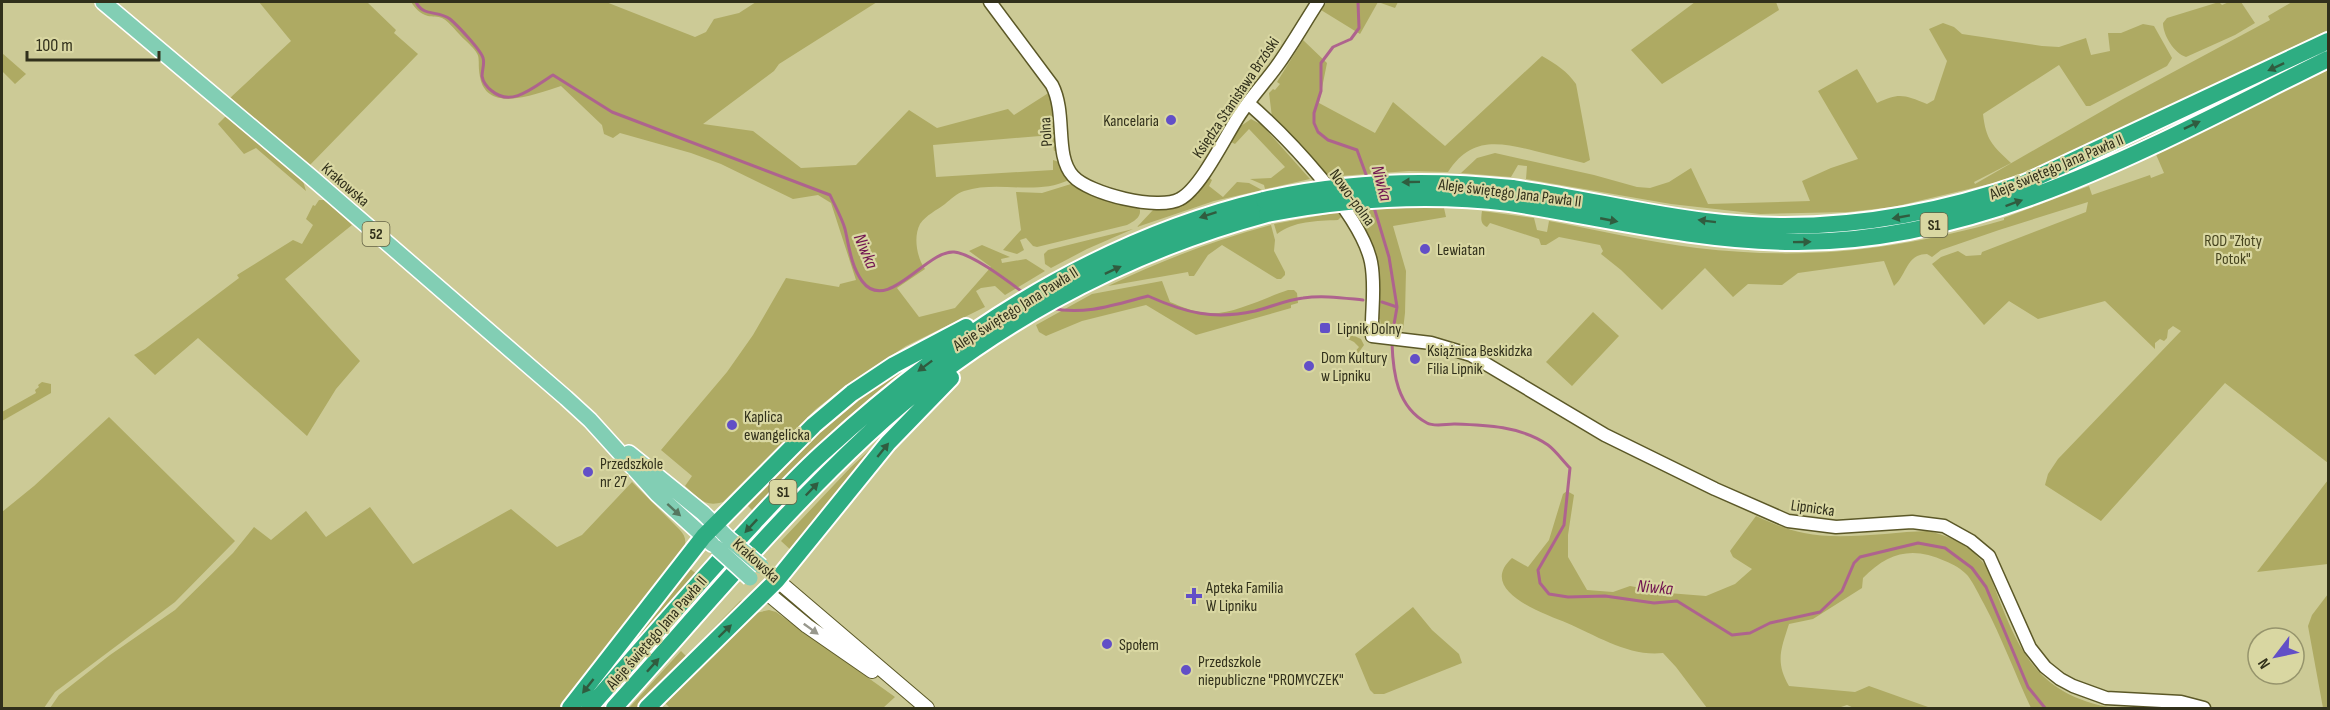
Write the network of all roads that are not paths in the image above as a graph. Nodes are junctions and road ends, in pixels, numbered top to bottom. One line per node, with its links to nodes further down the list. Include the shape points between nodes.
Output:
1 (103, 2): 12 (main road, Krakowska / 52, via 590,420 657,494)
2 (990, 2): 8 (street, Polna, via 1058,97 1063,154 1073,176 1084,185 1118,196)
3 (1318, 2): 6 (street, Księdza Stanisława Brzóski)
4 (2328, 41): 7 (highway, Aleje świętego Jana Pawła II / S1, one-way to 7, via 2025,183 1901,217 1820,226 1729,224)
5 (2328, 59): 7 (highway, Aleje świętego Jana Pawła II / S1, one-way to 5, via 1676,233 1727,239 1822,241 1900,232 1978,214 2066,183)
6 (1248, 103): 8 (street, Księdza Stanisława Brzóski, via 1193,188); 11 (street, Nowo-polna, via 1333,194 1361,234 1373,281)
7 (1511, 196): 9 (highway, Aleje świętego Jana Pawła II / S1, bridge, via 1443,182 1386,183 1310,191 1232,208 1173,227 1086,265)
8 (1171, 203)
9 (1016, 310): 10 (highway, Aleje świętego Jana Pawła II / S1); 12 (highway, via 926,347 852,393 814,425); 17 (highway, Aleje świętego Jana Pawła II / S1, one-way to 17, via 902,383 827,448)
10 (1000, 333): 14 (highway, one-way to 10, via 905,423); 18 (highway, Aleje świętego Jana Pawła II / S1, one-way to 10, via 839,462 907,401)
11 (1377, 337): 20 (street, Lipnicka, via 1443,346 1477,358 1605,435 1788,521 1836,527 1912,522 1944,526 1989,556 2030,648 2060,679 2106,698 2181,702)
12 (709, 530): 13 (main road, Krakowska / 52); 16 (highway, one-way to 16)
13 (723, 543): 14 (main road, Krakowska / 52, bridge, via 750,578); 14 (main road, Krakowska / 52, bridge, via 762,566)
14 (772, 586): 15 (main road, Krakowska / 52, via 821,636); 19 (highway, one-way to 14)
15 (924, 706)
16 (570, 708)
17 (589, 708)
18 (614, 708)
19 (647, 708)
20 (2204, 708)

